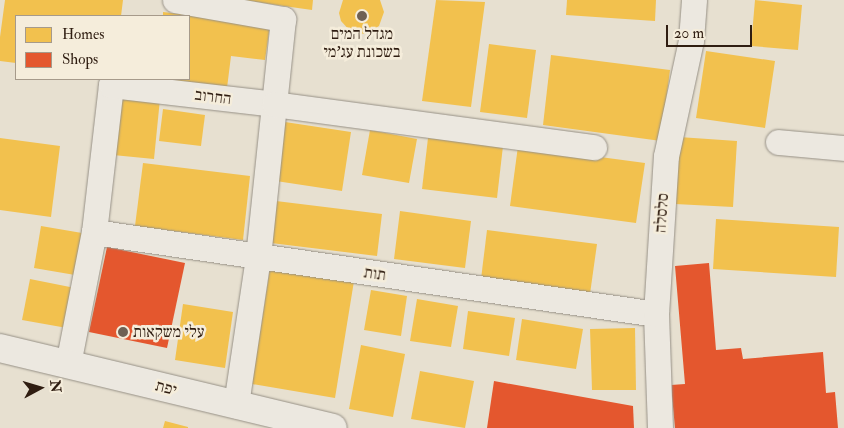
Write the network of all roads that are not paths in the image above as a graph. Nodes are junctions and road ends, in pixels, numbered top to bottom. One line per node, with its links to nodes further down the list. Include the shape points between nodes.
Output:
1 (175, 0): 3 (street, via 283,19)
2 (694, 0): 9 (street, סלסלה, via 691,40 666,156)
3 (274, 104): 5 (street, החרוב); 7 (street, החרוב, via 111,85); 8 (street)
4 (778, 142): 6 (street)
5 (594, 147)
6 (844, 148)
7 (94, 232): 8 (street, תות); 11 (street, החרוב)
8 (258, 257): 9 (street, תות); 12 (street)
9 (656, 314): 14 (street, סלסלה)
10 (0, 348): 11 (street, יפת)
11 (68, 364): 12 (street, יפת)
12 (236, 405): 13 (street, יפת)
13 (332, 428)
14 (660, 428)

